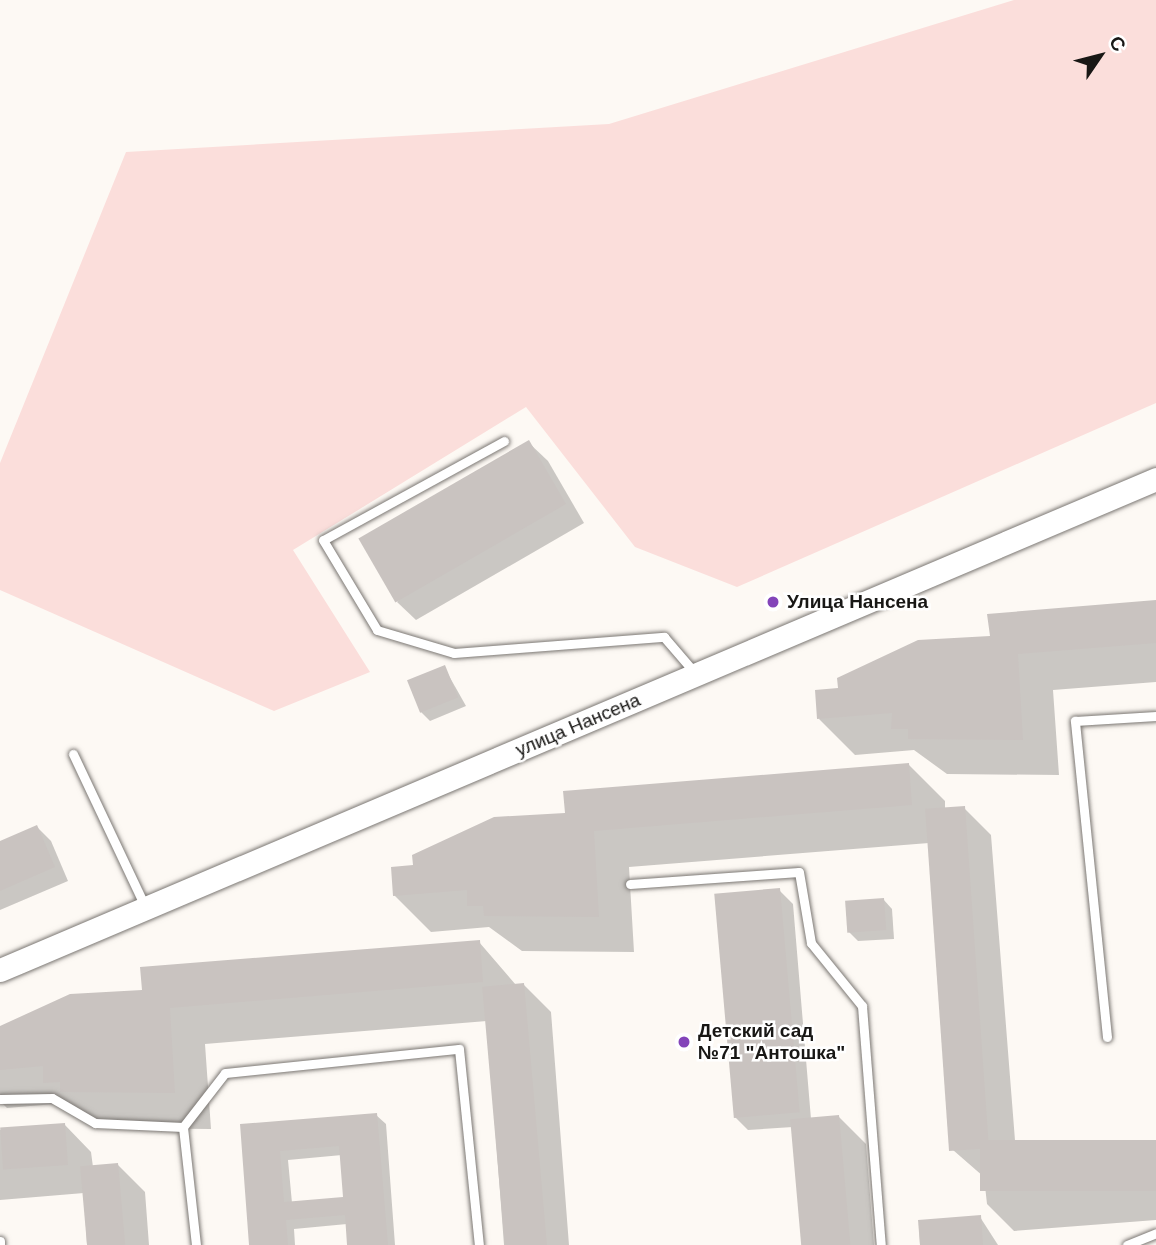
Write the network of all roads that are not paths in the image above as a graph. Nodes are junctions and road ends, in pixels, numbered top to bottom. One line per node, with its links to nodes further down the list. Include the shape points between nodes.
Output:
1 (503, 441): 3 (lane, via 323,541 377,630 454,653 664,637)
2 (1156, 479): 3 (street, улица Нансена)
3 (696, 675): 7 (street, улица Нансена)
4 (1156, 716): 9 (lane, via 1075,721)
5 (73, 754): 7 (lane)
6 (630, 884): 15 (lane, via 799,873 811,943 862,1006)
7 (146, 908): 8 (street, улица Нансена)
8 (0, 970)
9 (1107, 1037)
10 (0, 1099): 11 (lane, via 52,1098 95,1123)
11 (183, 1127): 13 (lane); 14 (lane, via 225,1073 459,1049)
12 (1156, 1233): 16 (lane)
13 (196, 1245)
14 (479, 1245)
15 (881, 1245)
16 (1127, 1245)

